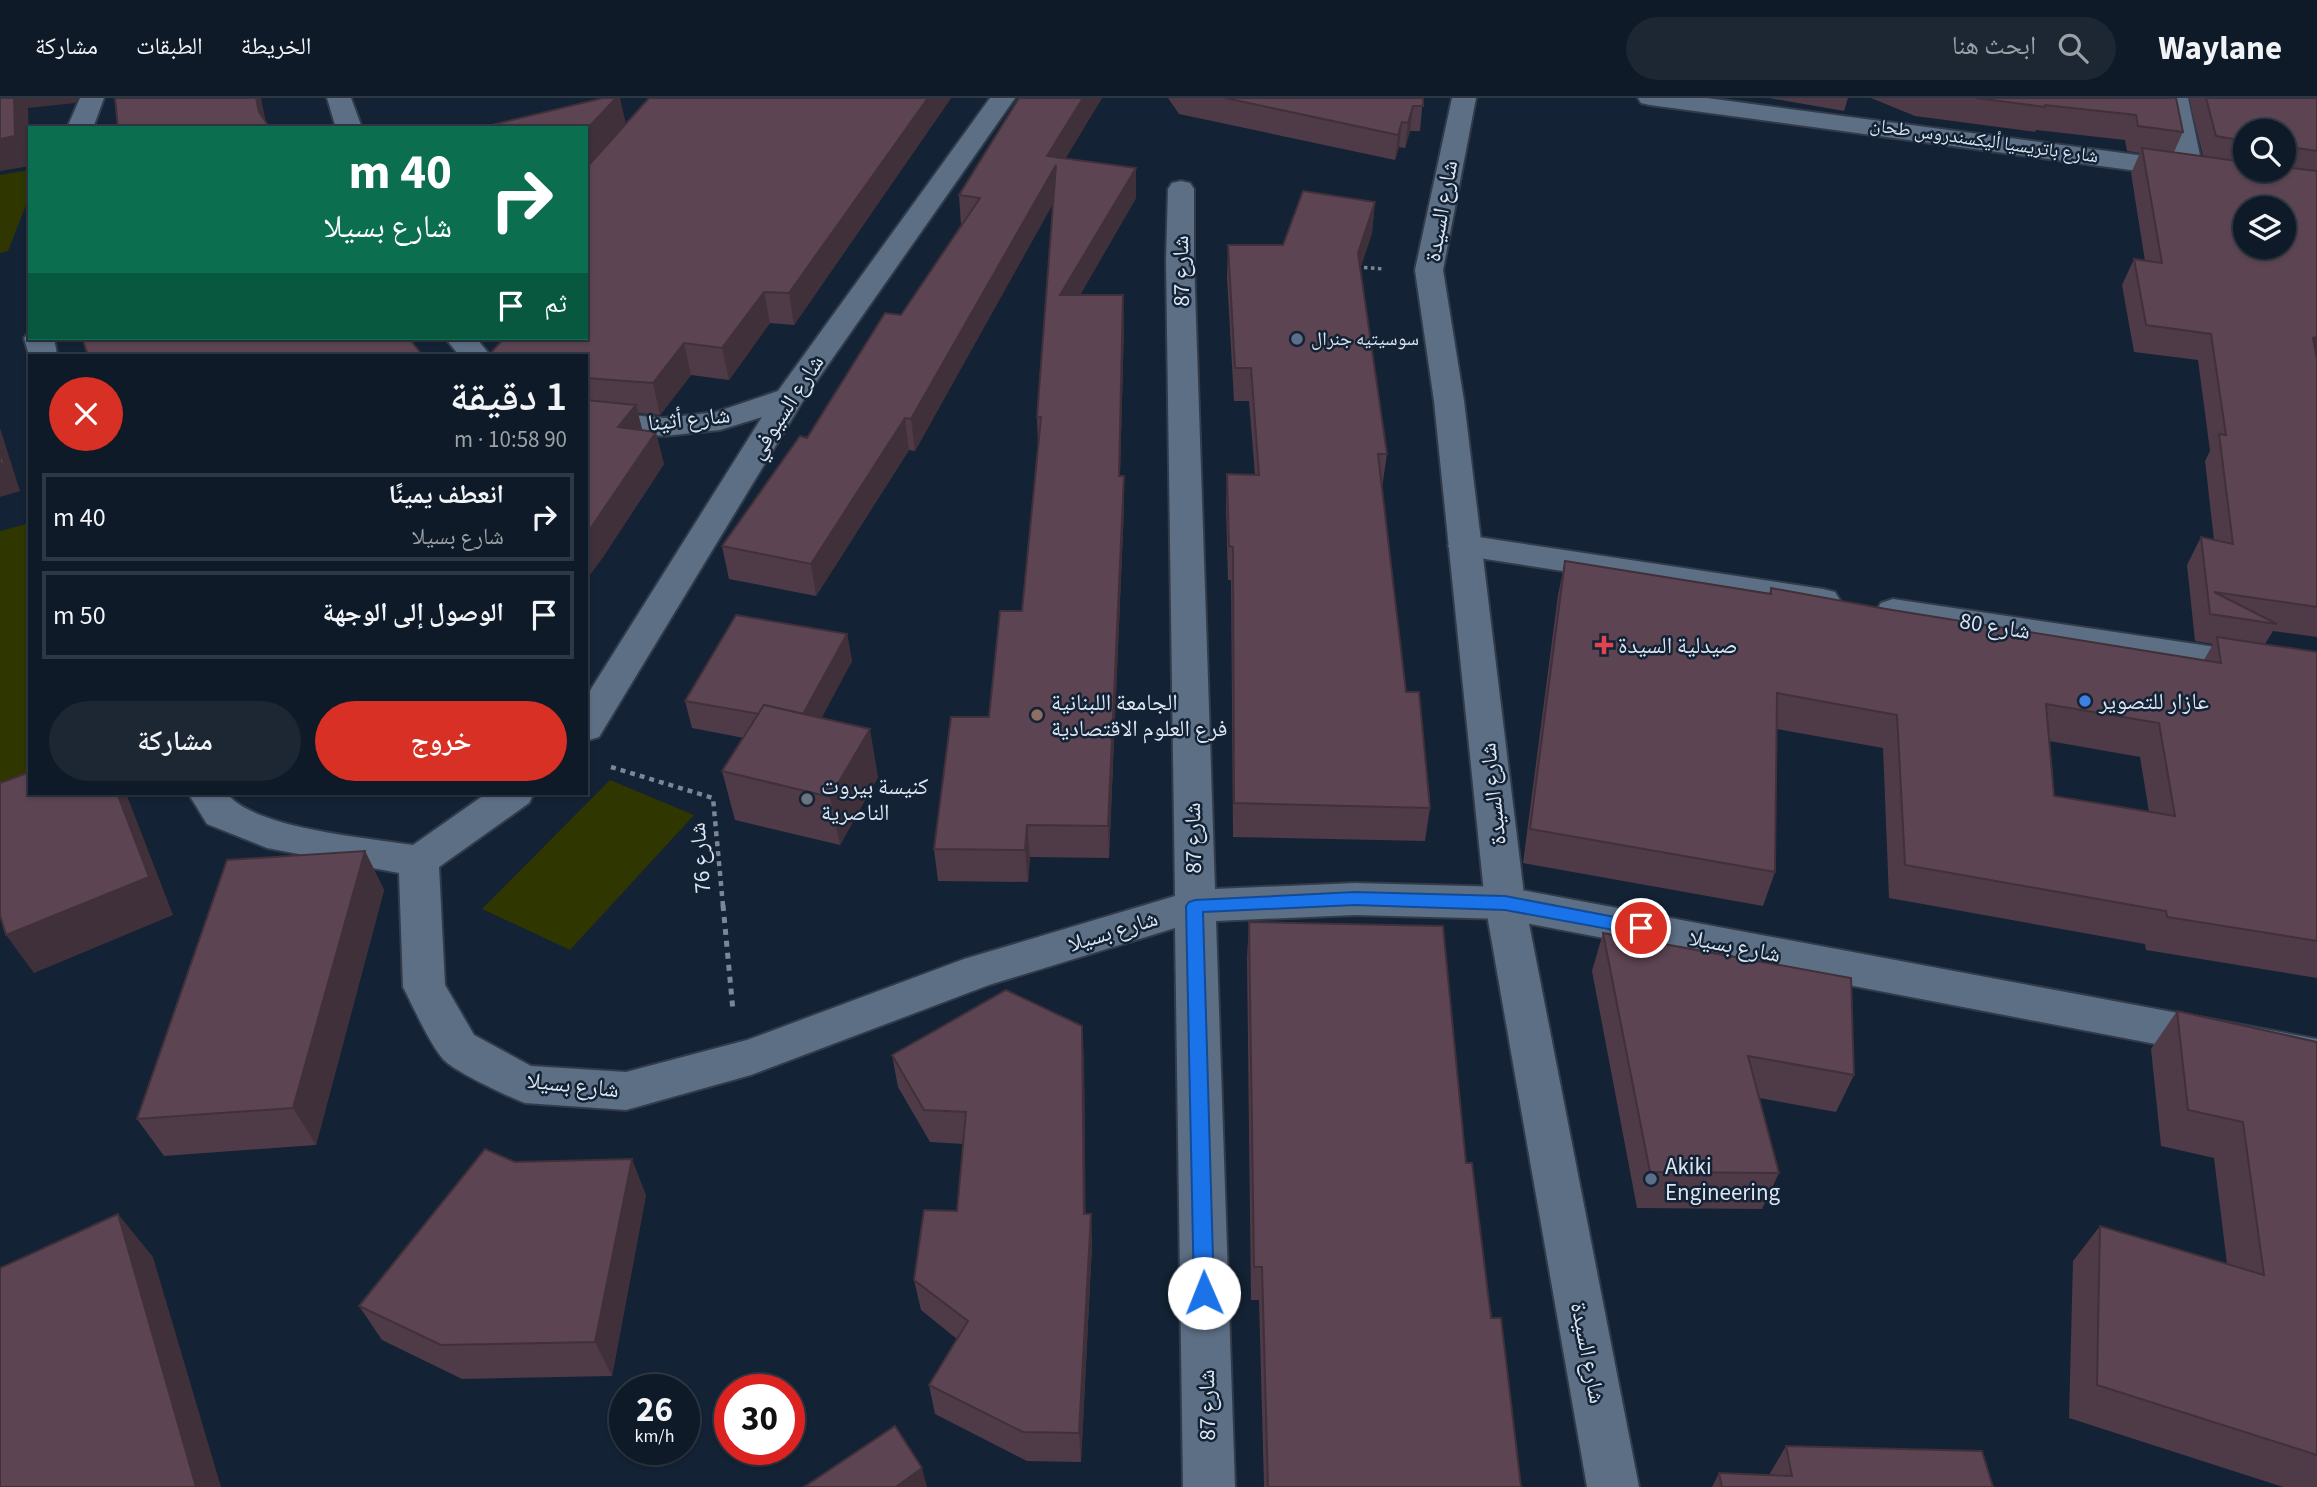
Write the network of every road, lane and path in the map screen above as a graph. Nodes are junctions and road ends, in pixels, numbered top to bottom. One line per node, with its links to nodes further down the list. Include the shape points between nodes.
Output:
1 (92, 98): 7 (street)
2 (339, 98): 8 (street)
3 (1003, 98): 14 (street, شارع السيوفي)
4 (1464, 98): 11 (street, شارع السيدة)
5 (1650, 98): 6 (street, شارع باتريسيا أليكسندروس طحان, via 1887,118 2203,172)
6 (2176, 98)
7 (81, 126)
8 (348, 126)
9 (1181, 190): 24 (street, شارع 87)
10 (1346, 267): 11 (path)
11 (1429, 270): 16 (street, شارع السيدة)
12 (462, 340): 13 (street)
13 (474, 354)
14 (789, 398): 15 (street, شارع أثينا, via 720,421 664,427); 18 (street, شارع السيوفي)
15 (588, 420)
16 (1465, 546): 17 (street, شارع 80); 23 (street, شارع السيدة)
17 (2317, 674)
18 (588, 725)
19 (599, 764): 25 (path, شارع 76, via 713,798)
20 (208, 795): 22 (street, via 221,814 281,838)
21 (512, 795): 22 (street)
22 (418, 861): 24 (street, شارع بسيلا, via 424,987 459,1048 525,1084 626,1091 751,1057 979,971)
23 (1505, 903): 24 (street, شارع بسيلا, via 1355,899); 26 (street, شارع بسيلا); 28 (street, شارع السيدة)
24 (1195, 906): 27 (street, شارع 87)
25 (731, 1005)
26 (2317, 1057)
27 (1209, 1487)
28 (1613, 1487)

